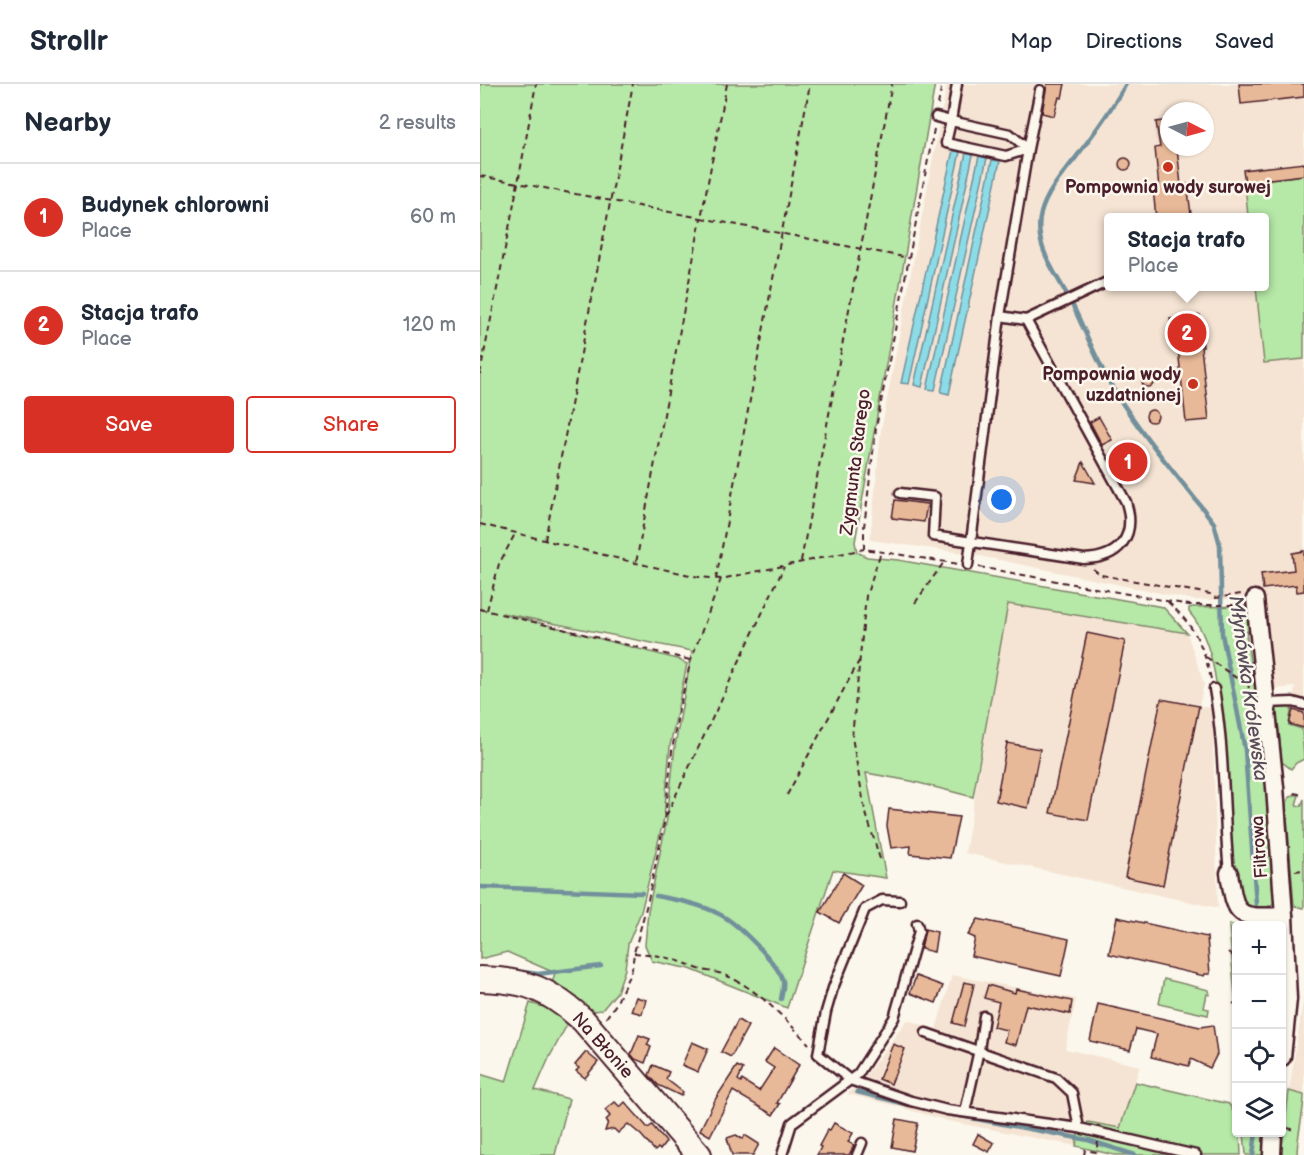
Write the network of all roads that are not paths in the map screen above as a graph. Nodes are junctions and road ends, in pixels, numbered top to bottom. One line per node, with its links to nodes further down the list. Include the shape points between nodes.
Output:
1 (957, 84): 4 (lane)
2 (1040, 90): 5 (lane)
3 (936, 117): 4 (lane)
4 (951, 121): 5 (lane, via 1010,134); 5 (lane, via 946,142 1006,156)
5 (1028, 149): 7 (lane)
6 (1104, 283): 8 (lane)
7 (1000, 316): 8 (lane); 10 (lane)
8 (1026, 320): 10 (lane, via 1126,502 1130,525 1123,543 1104,557 1082,559)
9 (900, 492): 10 (lane, via 935,497 933,536)
10 (971, 544): 11 (lane)
11 (968, 565)
12 (1252, 596): 14 (street, Filtrowa)
13 (1214, 689): 16 (lane)
14 (1265, 698): 15 (lane); 18 (street, Filtrowa)
15 (1304, 705)
16 (1229, 873): 18 (street, via 1233,902 1239,911 1252,916)
17 (900, 901): 25 (lane, via 882,900 865,909 826,1012 818,1054)
18 (1284, 916): 22 (street, Filtrowa, via 1288,999)
19 (917, 924): 25 (lane, via 919,931 894,1018 858,1074)
20 (480, 979): 30 (street, Na Błonie, via 527,984 567,1006)
21 (984, 1016): 24 (lane)
22 (1284, 1029)
23 (926, 1033): 24 (lane)
24 (979, 1050): 26 (lane); 27 (lane, via 1056,1078 1072,1093)
25 (850, 1080): 26 (lane, via 911,1101); 31 (lane, via 792,1123)
26 (965, 1112): 27 (lane)
27 (1079, 1128): 33 (lane)
28 (1274, 1137): 34 (street)
29 (862, 1143): 32 (lane)
30 (699, 1155)
31 (782, 1155)
32 (857, 1155)
33 (1196, 1155)
34 (1272, 1155)

